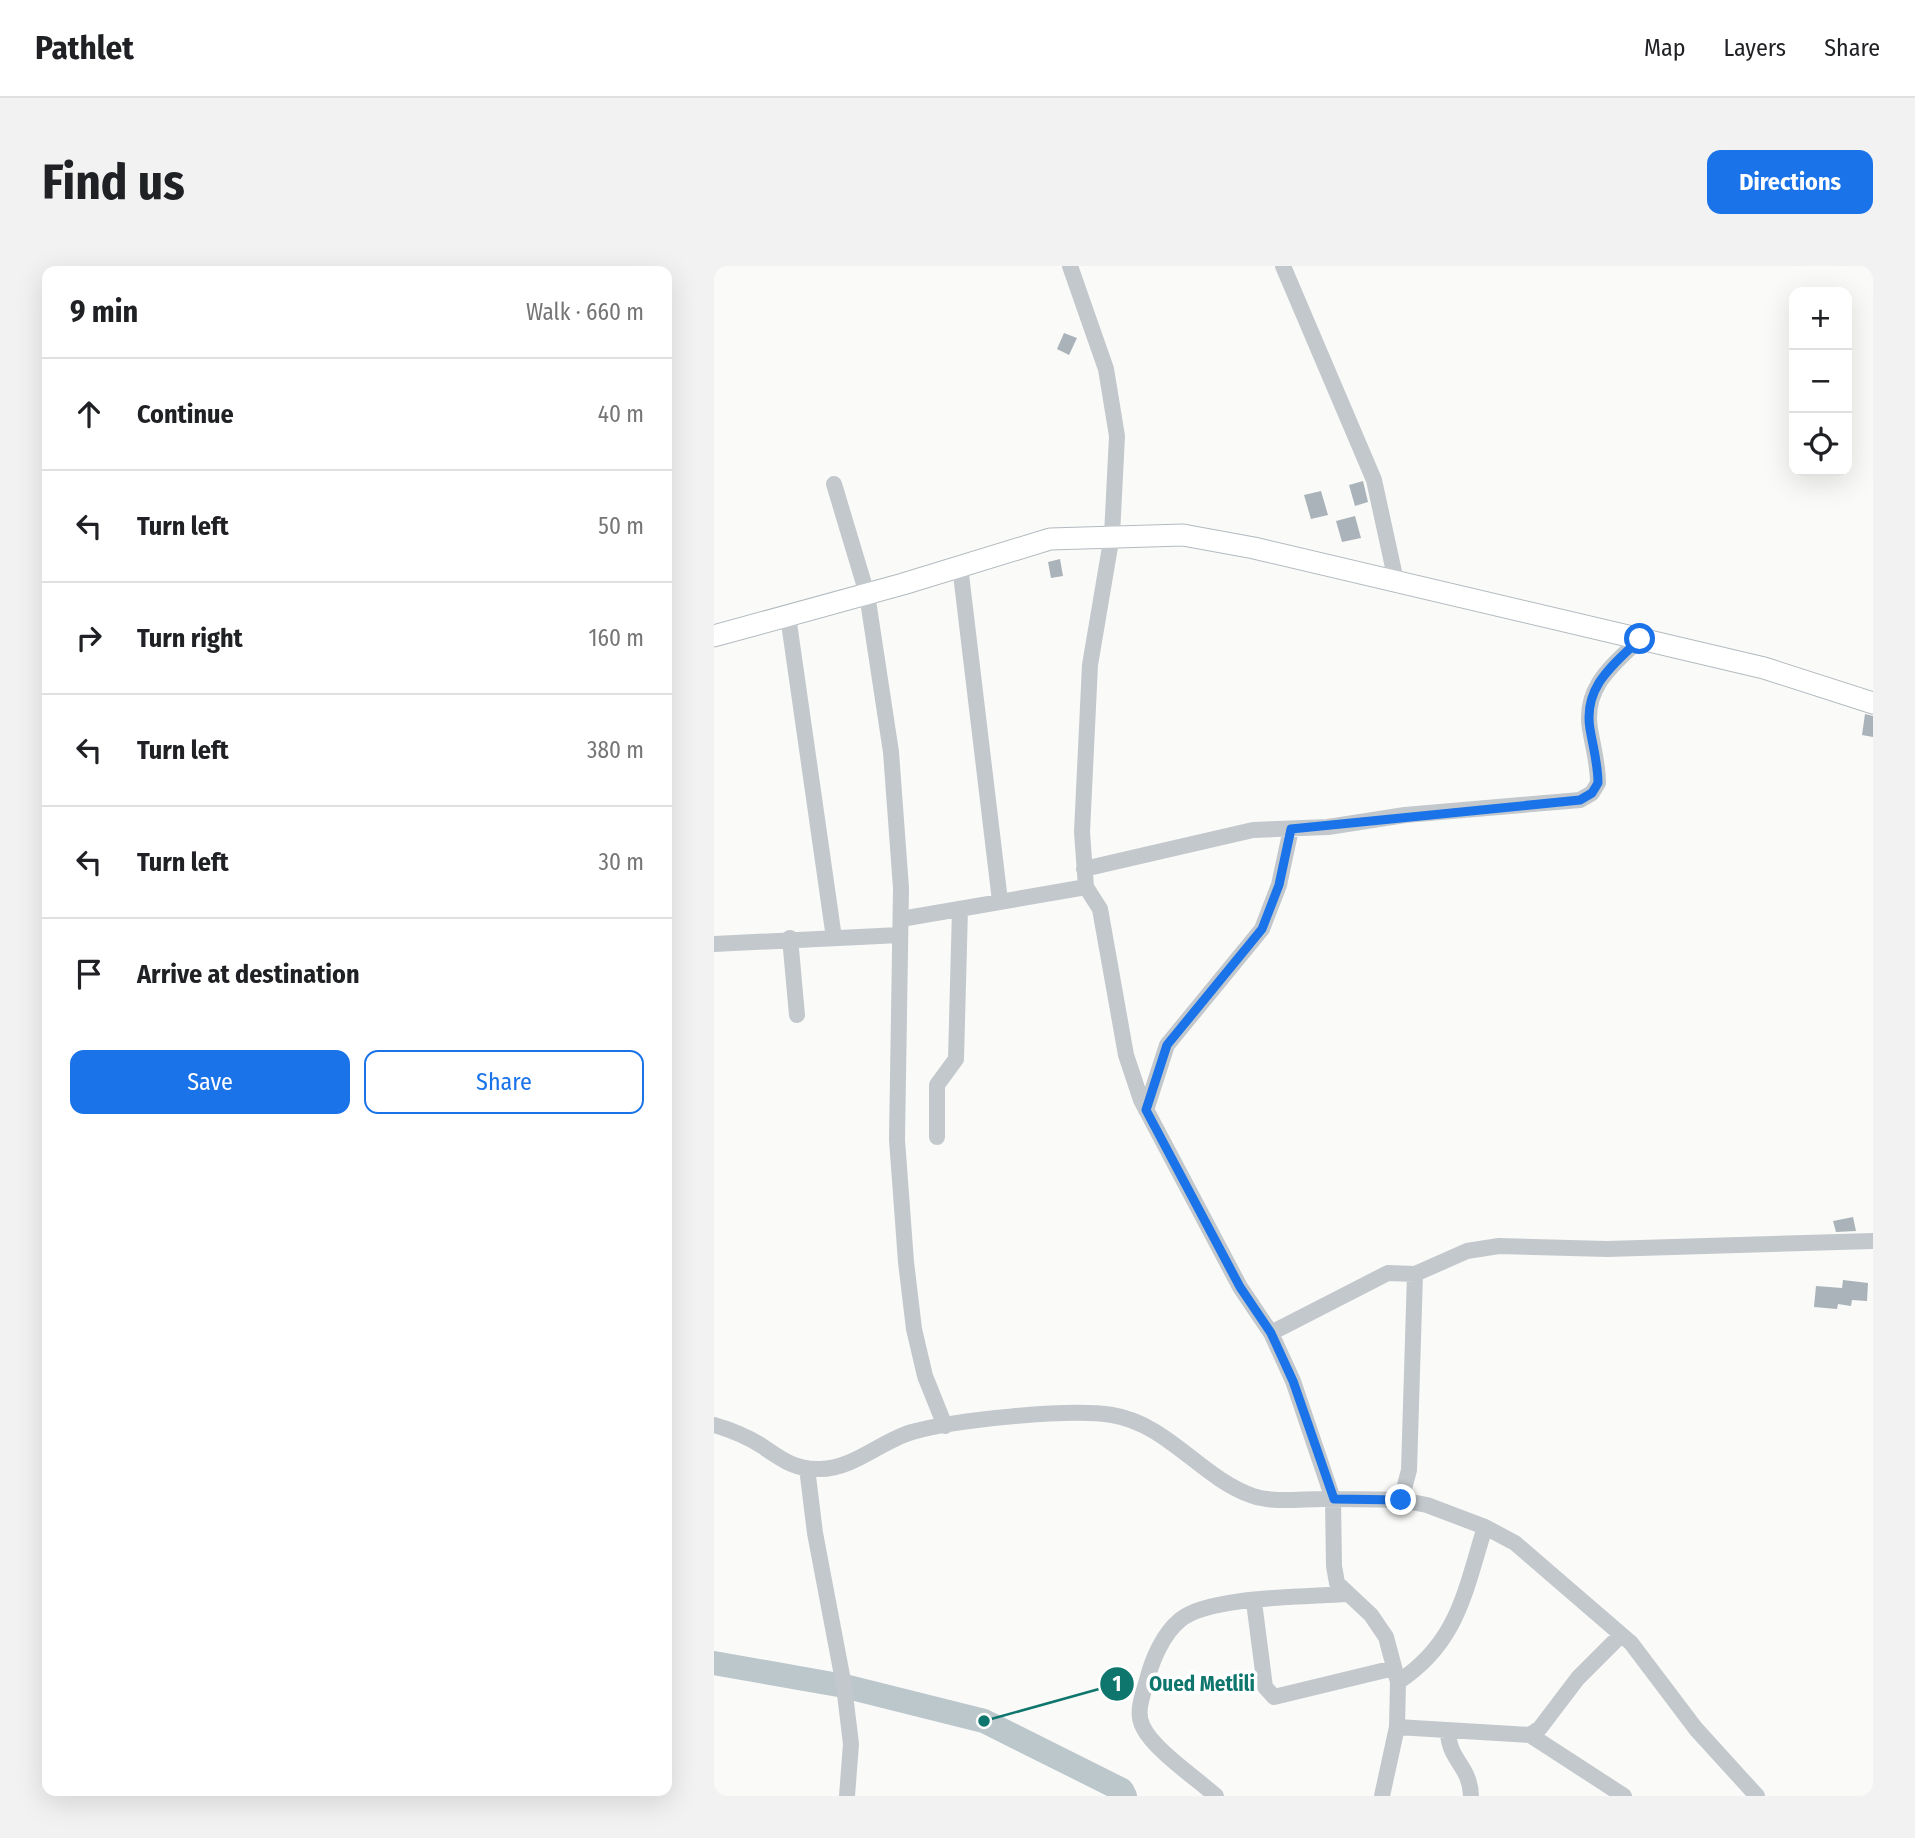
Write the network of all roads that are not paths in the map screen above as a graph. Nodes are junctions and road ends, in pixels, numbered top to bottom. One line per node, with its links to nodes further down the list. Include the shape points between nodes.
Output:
1 (1070, 266): 4 (street, via 1106,369 1117,436)
2 (1283, 266): 6 (street, via 1374,480)
3 (834, 484): 7 (street)
4 (1112, 535): 5 (street, via 1050,538); 6 (street, via 1183,536); 13 (street, via 1090,666)
5 (960, 566): 7 (street); 15 (street)
6 (1396, 581): 10 (street)
7 (867, 594): 8 (street); 17 (street, via 891,752)
8 (788, 616): 9 (street); 19 (street)
9 (715, 633)
10 (1640, 639): 11 (street, via 1764,668); 12 (street, via 1593,690 1589,726 1598,783 1580,800)
11 (1873, 703)
12 (1291, 829): 13 (street, via 1226,835); 22 (street, via 1279,885 1262,929 1167,1045)
13 (1084, 869): 14 (street)
14 (1086, 887): 15 (street); 22 (street, via 1100,909 1126,1055)
15 (1000, 901): 16 (street)
16 (960, 909): 17 (street); 23 (street, via 956,1059 937,1085)
17 (901, 927): 19 (street); 28 (street, via 897,1140 906,1262 925,1376)
18 (790, 938): 19 (street); 20 (street); 21 (street)
19 (835, 938)
20 (714, 944)
21 (797, 1015)
22 (1146, 1110): 26 (street, via 1240,1287)
23 (937, 1137)
24 (1873, 1241): 25 (street, via 1606,1250 1499,1246 1468,1251)
25 (1415, 1274): 26 (street, via 1388,1273); 31 (street, via 1409,1470)
26 (1271, 1333): 30 (street, via 1293,1381)
27 (714, 1425): 29 (street, via 761,1445 782,1461)
28 (945, 1426): 29 (street, via 887,1442 839,1467); 30 (street, via 1085,1413 1112,1415 1163,1435 1194,1461 1254,1497)
29 (807, 1468): 40 (street, via 846,1698 851,1744)
30 (1334, 1499): 31 (street); 33 (street, via 1334,1566 1337,1583)
31 (1401, 1500): 32 (street)
32 (1485, 1527): 35 (street, via 1515,1543); 36 (street, via 1457,1619 1421,1667)
33 (1346, 1594): 34 (street); 36 (street, via 1371,1615 1386,1637)
34 (1254, 1602): 36 (street, via 1265,1687 1274,1697); 41 (street, via 1200,1609 1180,1620 1149,1671 1139,1713 1152,1738)
35 (1621, 1635): 39 (street); 45 (street)
36 (1396, 1675): 37 (street)
37 (1397, 1727): 38 (street); 42 (street)
38 (1448, 1732): 39 (street); 43 (street, via 1452,1753 1468,1773)
39 (1530, 1735): 44 (street)
40 (847, 1796)
41 (1216, 1796)
42 (1382, 1796)
43 (1471, 1796)
44 (1624, 1796)
45 (1757, 1796)

